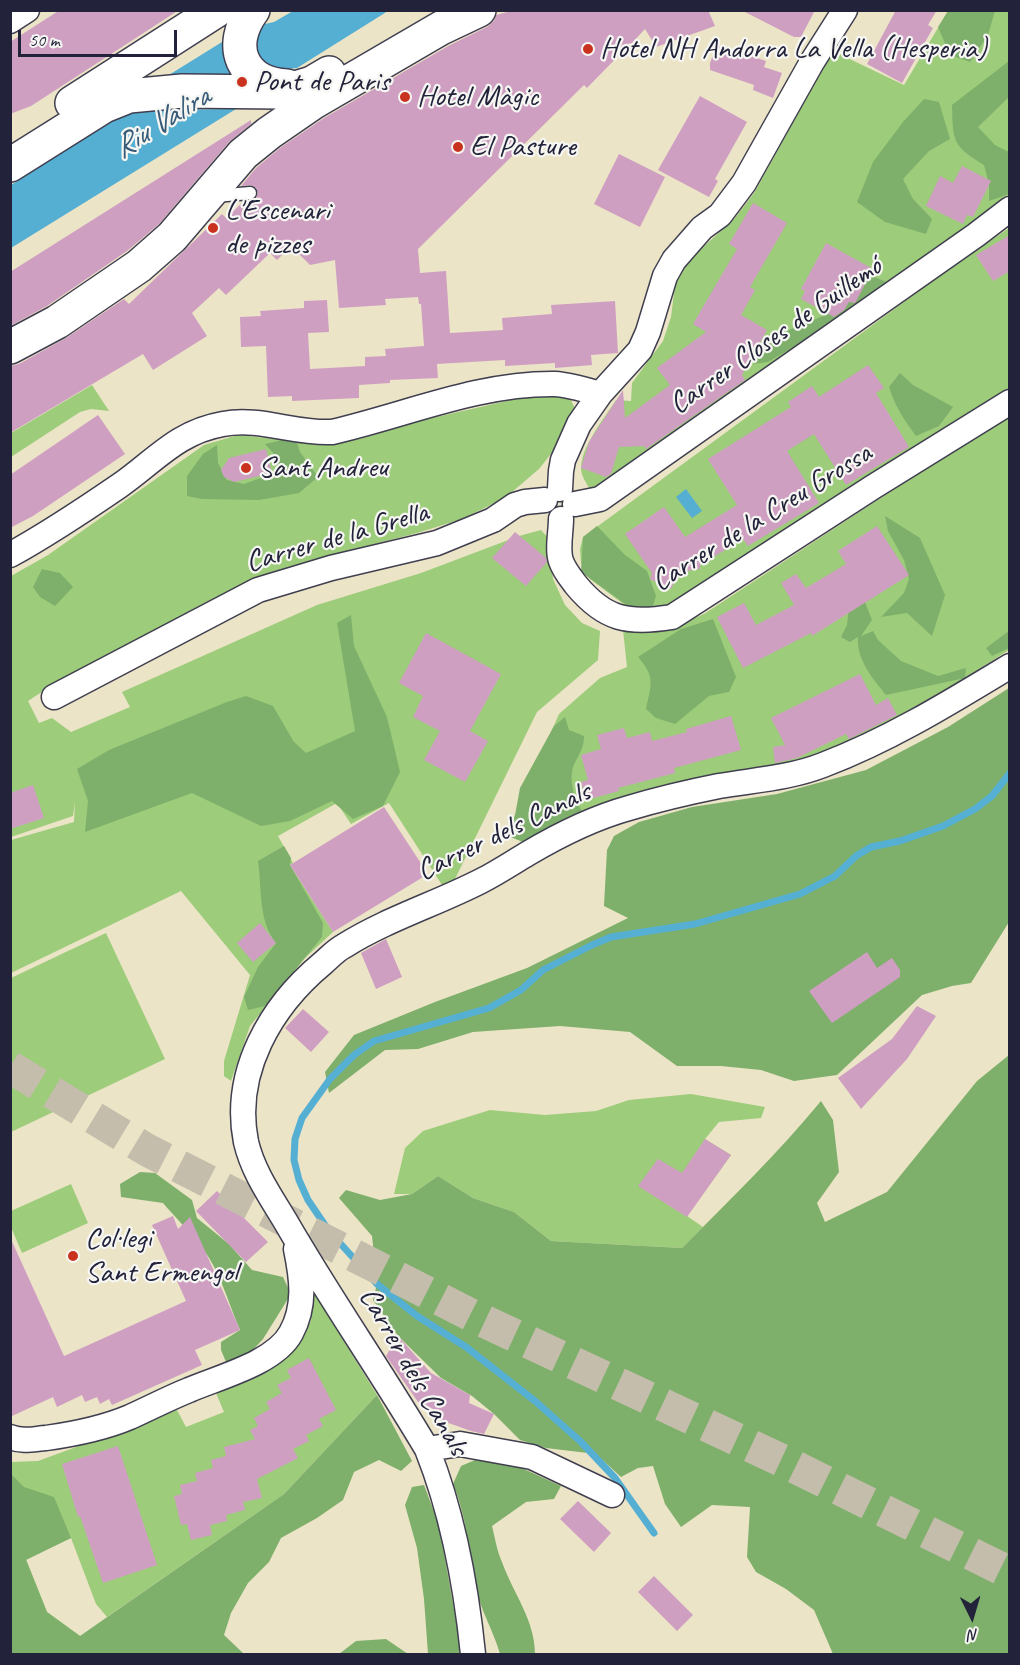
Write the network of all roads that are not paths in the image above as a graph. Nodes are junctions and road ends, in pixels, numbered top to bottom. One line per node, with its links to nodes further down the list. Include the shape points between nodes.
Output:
1 (27, 10): 6 (street)
2 (217, 10): 9 (main road)
3 (441, 10): 8 (main road)
4 (480, 10): 12 (main road, via 441,28 305,108 243,153)
5 (845, 10): 15 (street, Carrer de la Creu Grossa, via 744,183 720,214 674,260 640,350)
6 (10, 21)
7 (246, 24): 8 (main road, via 241,57 249,72 271,85)
8 (312, 83): 10 (main road, via 269,94 182,91 129,96 104,106)
9 (10, 142)
10 (10, 165)
11 (250, 194): 12 (lane)
12 (208, 196): 14 (main road, via 172,237 139,266 57,322)
13 (1010, 209): 17 (street, Carrer Closes de Guillemó, via 600,499)
14 (10, 347)
15 (600, 394): 17 (street, Carrer de la Creu Grossa, via 579,424 567,451 561,471); 18 (street, via 556,384 509,387 471,393 332,432 314,433 250,421 224,423 180,439 120,485)
16 (1010, 402): 17 (street, Carrer de la Creu Grossa, via 672,617 648,621 622,619 591,601 565,571 560,559)
17 (560, 503): 20 (street, Carrer de la Grella, via 525,501 493,520 437,543 258,590)
18 (10, 555)
19 (1010, 666): 21 (street, Carrer dels Canals, via 929,715 858,751 819,767 673,796 605,816 482,881 407,913 342,947 304,979 275,1015 249,1066 244,1125 250,1156)
20 (54, 698)
21 (294, 1237): 22 (street, Carrer dels Canals, via 302,1278 301,1305 291,1334 277,1350 129,1418 64,1435 21,1441); 23 (street, Carrer dels Canals)
22 (10, 1437)
23 (428, 1449): 24 (street, via 460,1444 532,1457); 25 (street, Carrer dels Canals, via 441,1483 457,1552)
24 (612, 1496)
25 (473, 1654)

